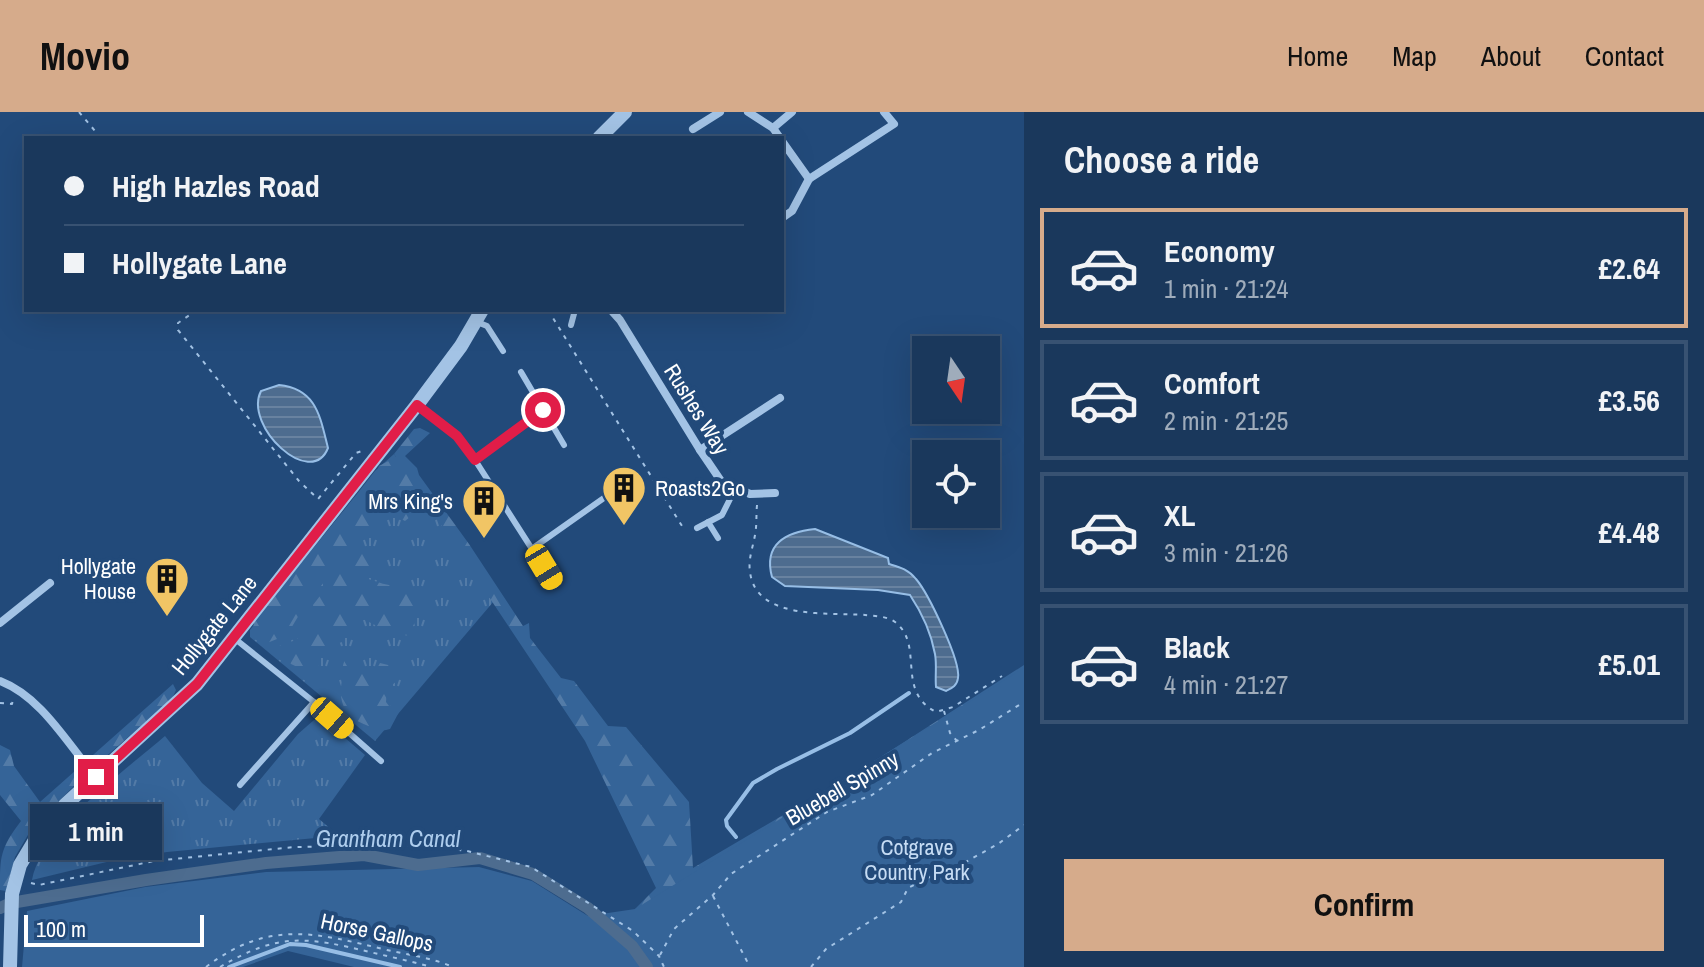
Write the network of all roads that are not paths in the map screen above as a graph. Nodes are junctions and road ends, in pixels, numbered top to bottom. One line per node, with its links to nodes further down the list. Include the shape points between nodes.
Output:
1 (625, 112): 8 (street)
2 (720, 112): 7 (street)
3 (748, 112): 6 (street)
4 (792, 112): 6 (street)
5 (884, 112): 11 (street, via 894,124)
6 (773, 128): 9 (street)
7 (693, 129)
8 (601, 136)
9 (779, 136)
10 (784, 143): 11 (street)
11 (809, 179): 12 (street)
12 (784, 217)
13 (574, 312): 16 (lane)
14 (613, 312): 23 (street, Rushes Way)
15 (479, 315): 17 (lane); 20 (street, Hollygate Lane)
16 (571, 325)
17 (503, 351)
18 (521, 372): 21 (lane)
19 (780, 398): 23 (street)
20 (417, 405): 24 (lane, via 457,436); 35 (street, Hollygate Lane)
21 (543, 410): 22 (lane); 24 (lane)
22 (564, 445)
23 (700, 450): 26 (street, Rushes Way, via 721,481)
24 (475, 460): 31 (lane)
25 (628, 481): 31 (lane)
26 (736, 487): 27 (street, via 750,494); 28 (lane, via 722,515)
27 (775, 493)
28 (708, 522): 29 (lane); 30 (lane)
29 (697, 528)
30 (718, 538)
31 (533, 548): 33 (lane)
32 (50, 583): 34 (street)
33 (555, 585)
34 (0, 623)
35 (233, 637): 37 (lane); 39 (street, Hollygate Lane, via 197,684)
36 (0, 681): 39 (street, via 34,703)
37 (314, 702): 38 (lane); 40 (lane)
38 (381, 761)
39 (96, 777): 41 (street, Hollygate Lane, via 38,835 20,865 10,912)
40 (240, 785)
41 (10, 967)

